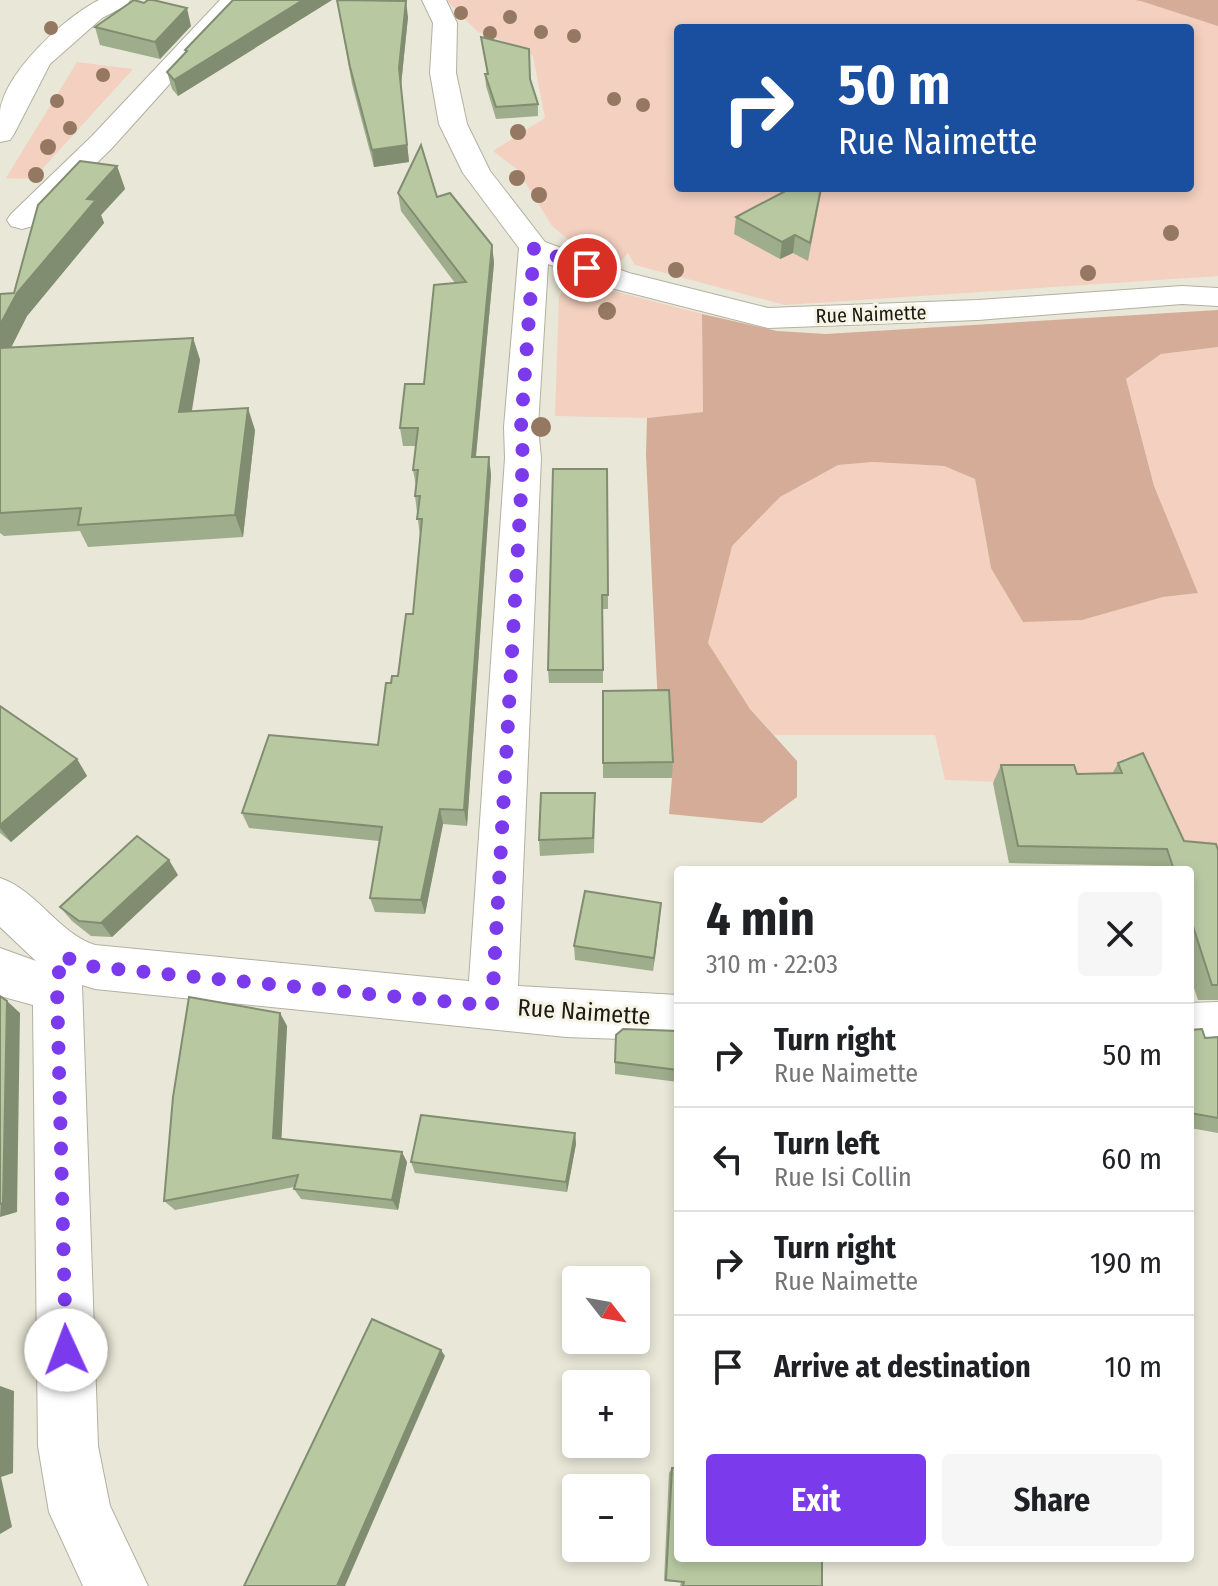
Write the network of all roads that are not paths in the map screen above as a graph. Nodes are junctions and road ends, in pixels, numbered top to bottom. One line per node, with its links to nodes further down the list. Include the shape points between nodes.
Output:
1 (118, 0): 4 (street, via 93,13 39,60)
2 (233, 0): 5 (street)
3 (434, 0): 6 (street, via 445,23 443,73 453,124 477,173)
4 (0, 134)
5 (22, 220)
6 (534, 248): 7 (street, Rue Naimette, via 618,280 768,318); 11 (street)
7 (1218, 297)
8 (0, 898): 10 (street, via 50,942)
9 (0, 970): 10 (street, Rue Naimette, via 12,978)
10 (59, 972): 11 (street, Rue Naimette, via 95,967); 15 (street, via 68,1446 80,1512)
11 (492, 1006): 12 (street, Rue Naimette)
12 (674, 1018)
13 (1218, 1025): 14 (street)
14 (1194, 1026)
15 (116, 1586)

